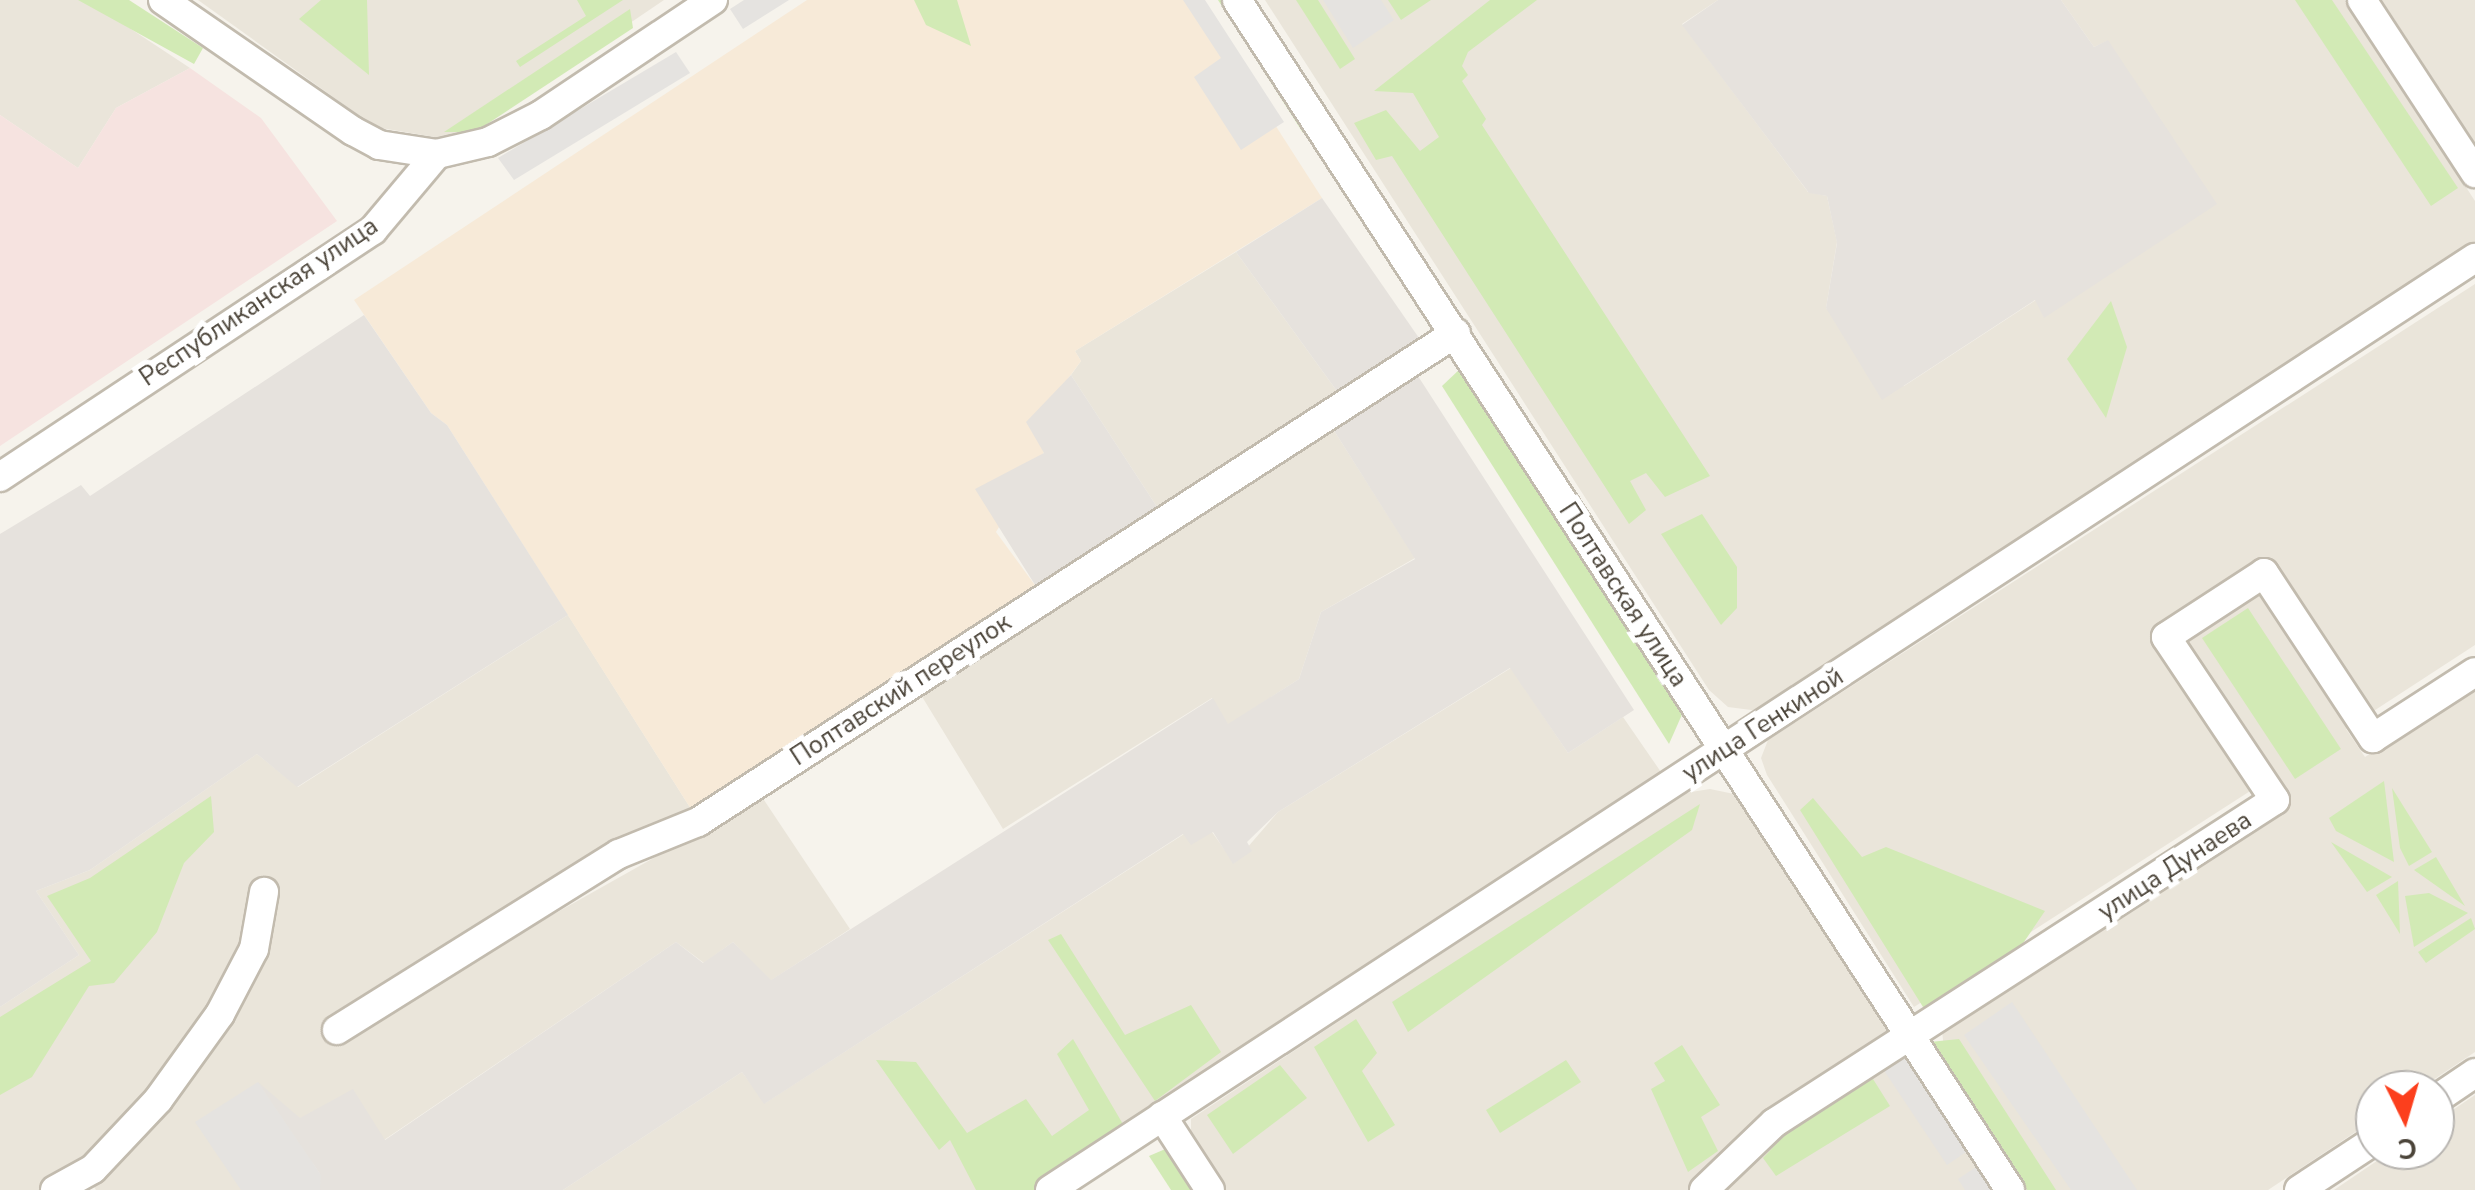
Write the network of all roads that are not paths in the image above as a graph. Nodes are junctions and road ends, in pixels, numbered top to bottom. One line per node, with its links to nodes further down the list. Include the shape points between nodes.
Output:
1 (163, 0): 5 (street, via 366,138)
2 (714, 0): 5 (street, via 541,115 488,142)
3 (1236, 0): 8 (street, Полтавская улица)
4 (2362, 0): 6 (street)
5 (437, 154): 9 (street, Республиканская улица, via 373,230)
6 (2475, 173)
7 (2475, 258): 11 (street, улица Генкиной)
8 (1456, 333): 11 (street, Полтавская улица); 13 (street, Полтавский переулок, via 698,822 619,854)
9 (0, 477)
10 (2475, 672): 14 (street, улица Дунаева, via 2373,738 2264,573 2198,616 2166,637 2275,800)
11 (1726, 750): 14 (street, Полтавская улица); 15 (street, улица Генкиной)
12 (264, 892): 17 (street, via 254,949 220,1014 158,1100 93,1169)
13 (337, 1030)
14 (1910, 1041): 20 (street, улица Дунаева, via 1774,1123); 21 (street, Полтавская улица)
15 (1162, 1116): 18 (street, улица Генкиной); 19 (street)
16 (2355, 1153): 22 (street)
17 (55, 1190)
18 (1050, 1190)
19 (1210, 1190)
20 (1704, 1190)
21 (2010, 1190)
22 (2300, 1190)

